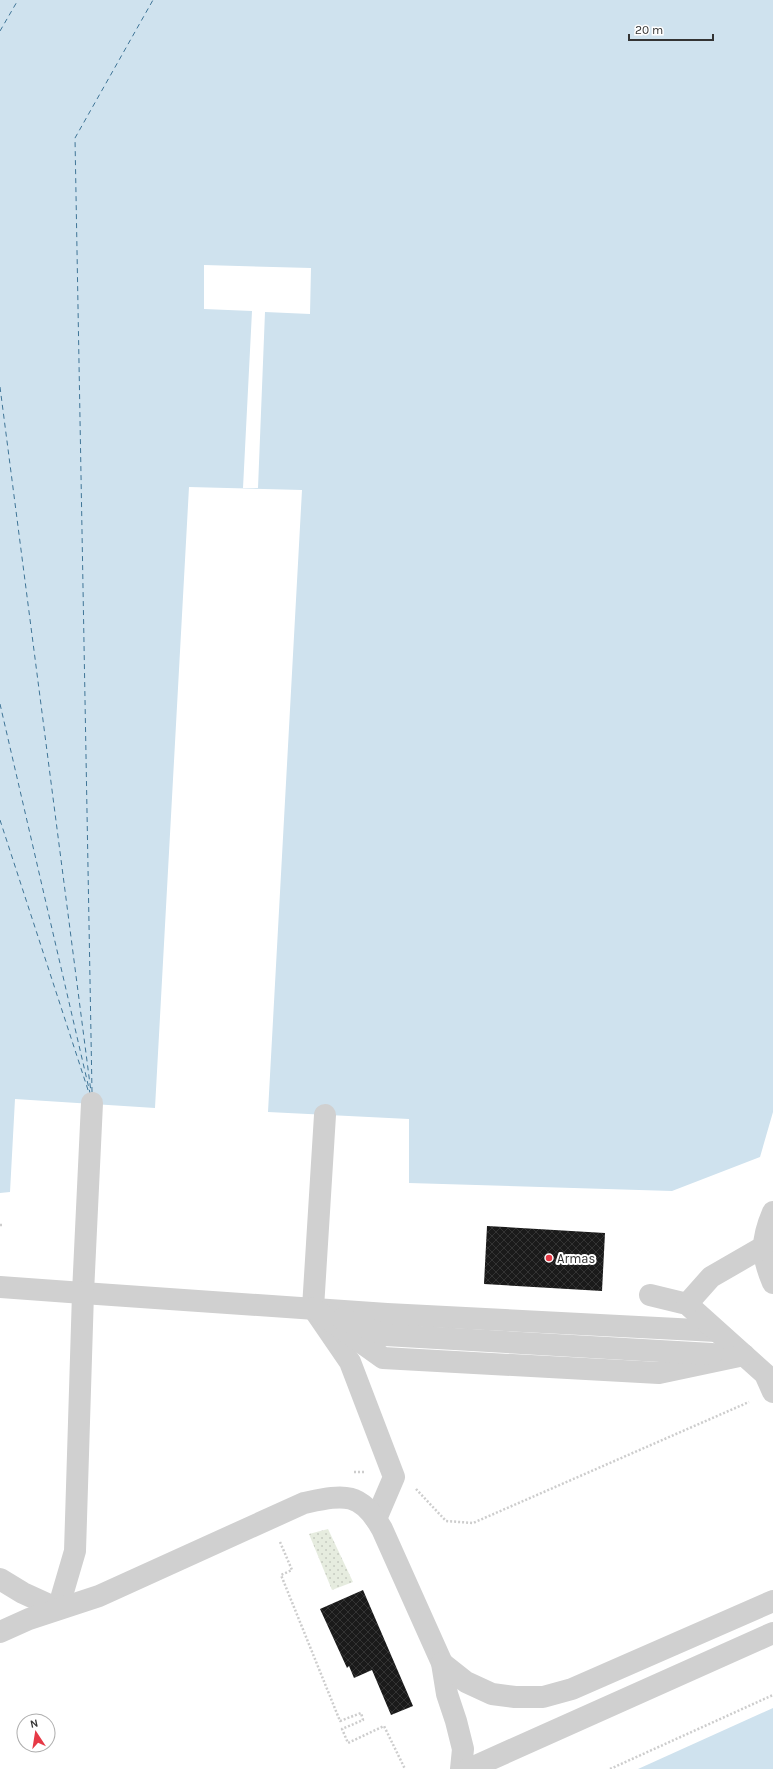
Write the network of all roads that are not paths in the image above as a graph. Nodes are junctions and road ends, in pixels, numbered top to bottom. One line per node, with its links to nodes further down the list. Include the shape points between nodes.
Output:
1 (92, 1103): 7 (lane)
2 (325, 1115): 10 (lane)
3 (773, 1212): 4 (lane)
4 (763, 1247): 5 (lane); 9 (lane, via 711,1277)
5 (773, 1284)
6 (0, 1287): 7 (lane)
7 (83, 1293): 10 (lane); 16 (lane, via 75,1551)
8 (650, 1295): 9 (lane)
9 (687, 1304): 11 (lane)
10 (313, 1308): 11 (lane, via 388,1302); 11 (lane, via 386,1325); 11 (lane, via 383,1358 659,1373); 13 (lane, via 350,1362 394,1477)
11 (724, 1337): 12 (lane, via 765,1374)
12 (773, 1391)
13 (376, 1519): 16 (lane, via 358,1500 337,1496 304,1502 99,1596); 19 (lane)
14 (0, 1578): 16 (lane, via 23,1593)
15 (773, 1601): 19 (lane, via 572,1689 543,1697 492,1694 466,1682)
16 (58, 1609): 17 (lane)
17 (0, 1632)
18 (773, 1633): 21 (lane)
19 (442, 1663): 20 (lane, via 447,1694 463,1749)
20 (461, 1769)
21 (469, 1769)

